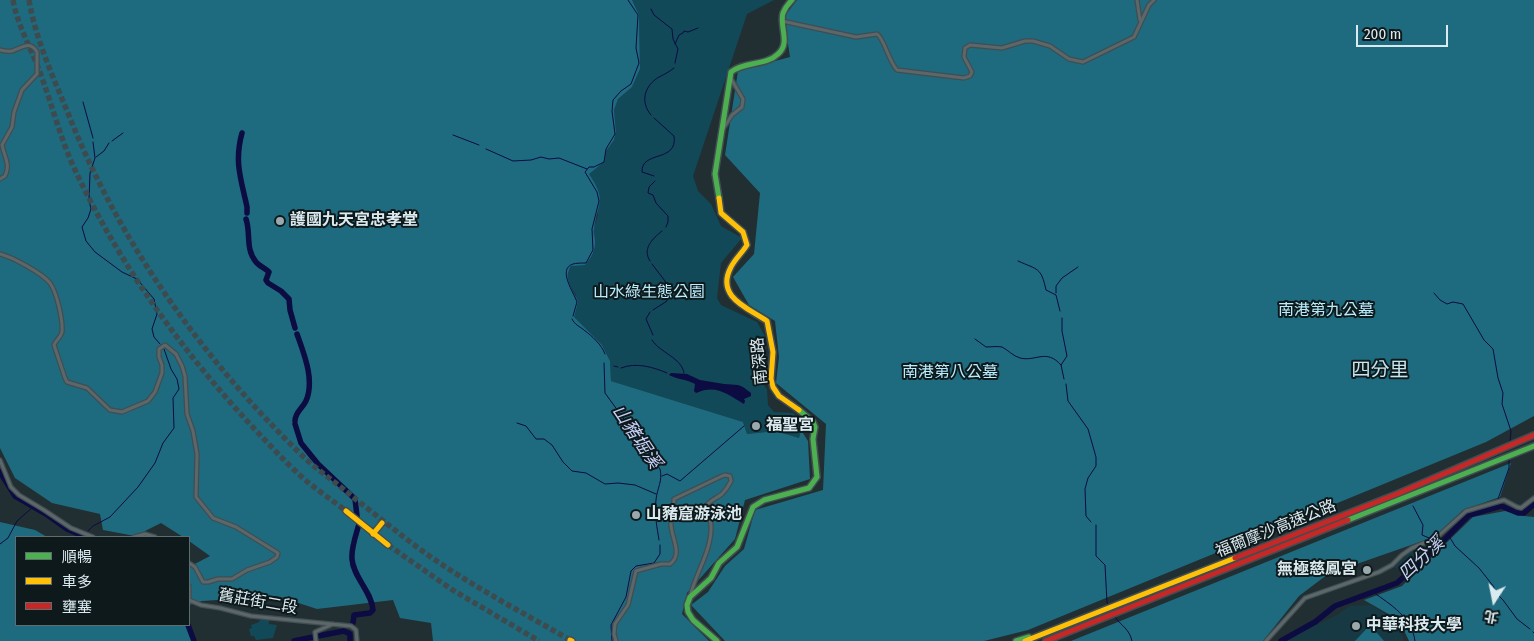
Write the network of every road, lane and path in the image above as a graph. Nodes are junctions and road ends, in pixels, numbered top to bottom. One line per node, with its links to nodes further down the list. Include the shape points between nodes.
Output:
1 (792, 0): 4 (main road)
2 (1137, 0): 5 (street)
3 (1154, 0): 5 (street)
4 (781, 21): 5 (street, via 856,37 877,34 897,70 964,78 972,72 964,57 967,46 1002,48 1033,41 1050,46 1069,59 1083,62 1134,37); 7 (main road, via 784,43 779,55 735,67)
5 (1141, 21)
6 (0, 50): 9 (street, via 31,46 37,52 37,69 35,77 22,90 12,127 2,145 8,169 6,176)
7 (730, 77): 8 (main road, 南深路); 8 (street, via 743,98 742,107)
8 (721, 131): 24 (main road, 南深路, via 715,174 719,205 724,217 742,230 746,244 729,271 728,289 736,302 767,321 774,352 773,387 813,422 817,477 809,488 764,500 753,507 737,547)
9 (0, 179)
10 (0, 254): 22 (street, via 19,260 49,282 61,318 62,331 54,344 67,382 86,388 110,410 122,412 148,401 162,373 160,347 165,345 176,354 185,376 187,414 197,454 196,497 213,518 236,527 278,553 278,557 270,562 232,579 208,582 203,582)
11 (1533, 435): 23 (main road, 福爾摩沙高速公路)
12 (1534, 446): 23 (main road, 福爾摩沙高速公路)
13 (0, 460): 18 (street, via 11,487 19,496 71,528)
14 (1534, 498): 35 (street, via 1521,508 1502,500 1466,511 1436,538 1412,548 1392,565 1305,598)
15 (346, 511): 17 (main road)
16 (382, 523): 17 (main road)
17 (373, 534): 21 (main road)
18 (91, 536)
19 (138, 536): 20 (street)
20 (152, 536)
21 (388, 545)
22 (190, 564)
23 (1162, 591): 27 (main road, 福爾摩沙高速公路); 34 (main road, 福爾摩沙高速公路)
24 (690, 597): 30 (street, via 711,528 706,507 732,481 730,476 725,475 674,499 672,530 676,547 673,562 636,570 628,605 615,624); 31 (main road, via 688,612)
25 (190, 600): 26 (street, 舊莊街二段, via 250,616)
26 (334, 624): 28 (street, via 315,632); 29 (street, 舊莊街二段, via 351,626 356,630)
27 (1059, 628): 32 (main road); 33 (main road, 福爾摩沙高速公路)
28 (316, 641)
29 (357, 641)
30 (616, 641)
31 (717, 641)
32 (1016, 641)
33 (1026, 641)
34 (1046, 641)
35 (1266, 641)

